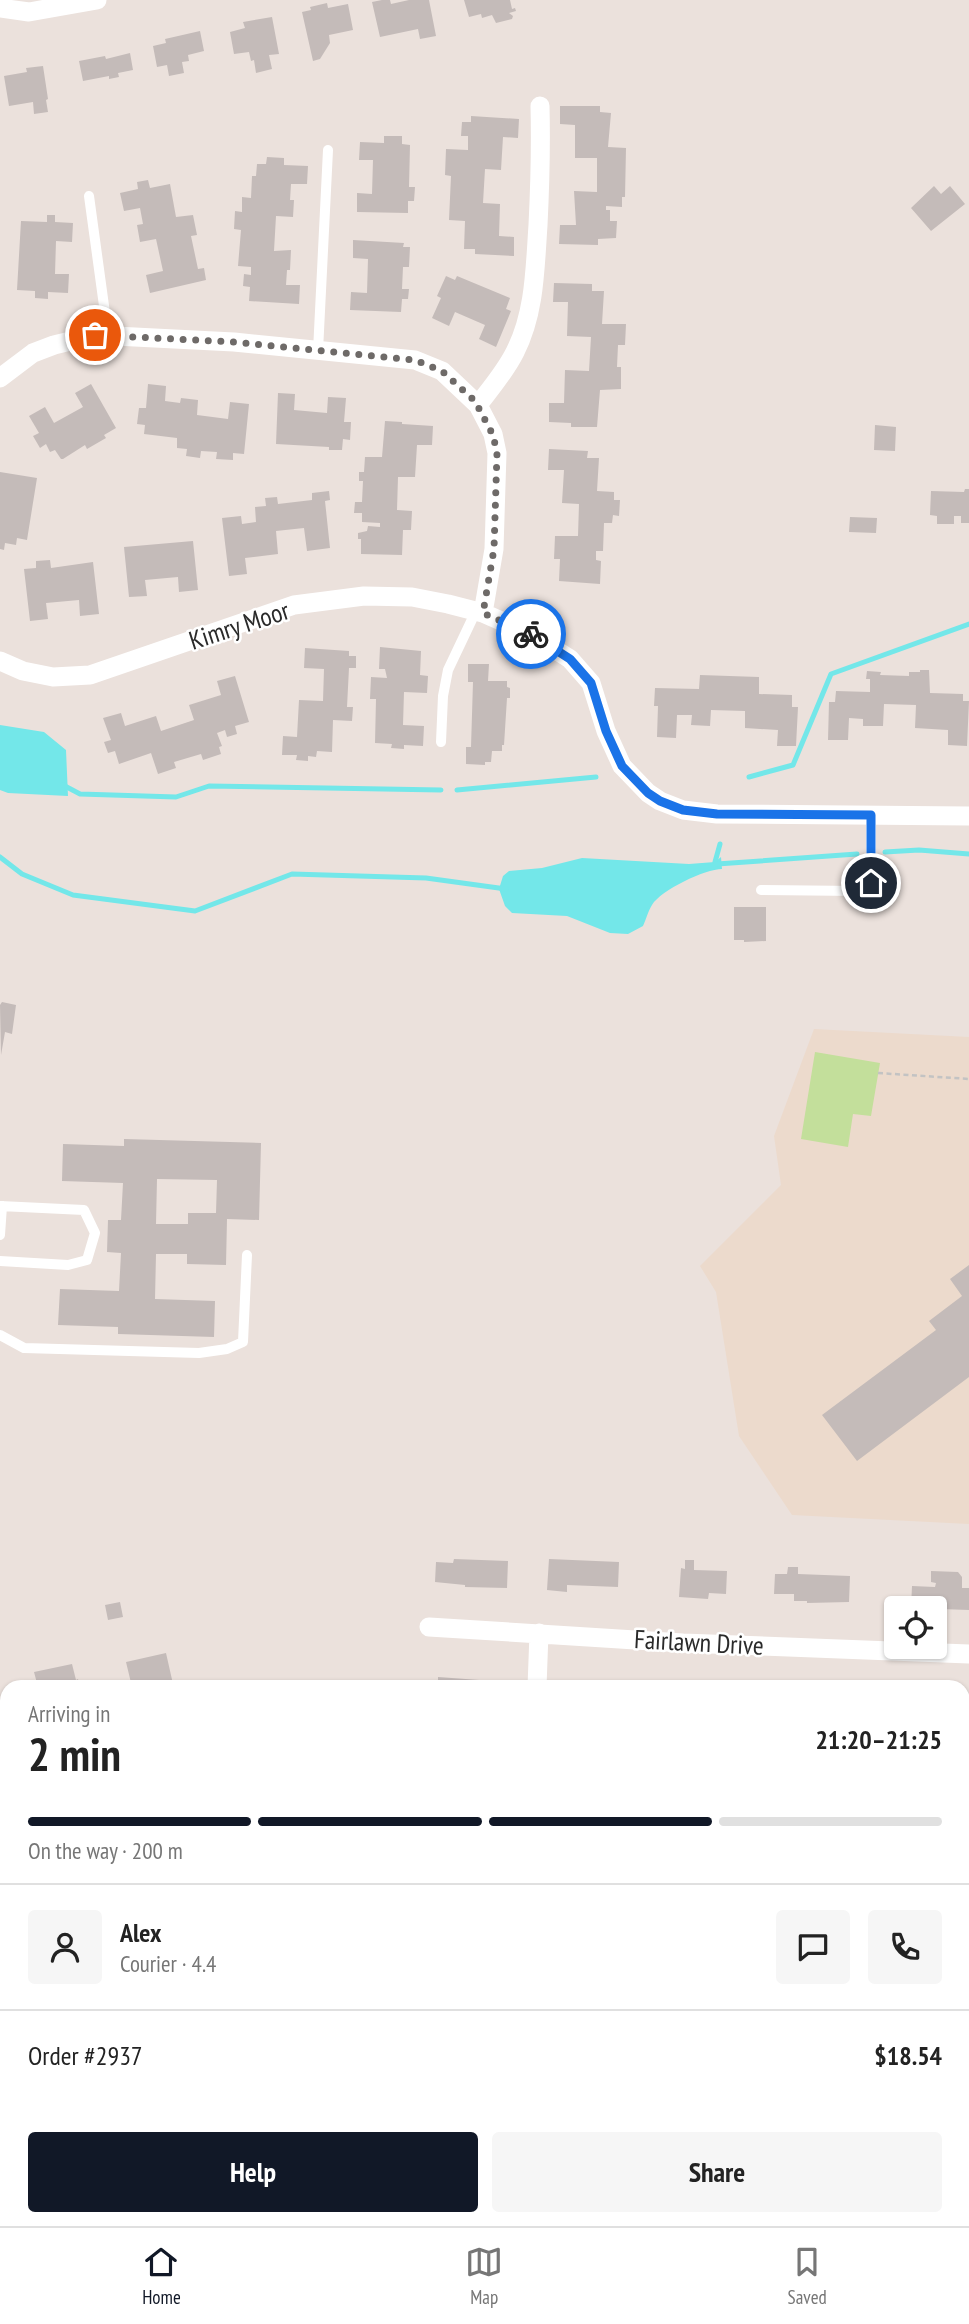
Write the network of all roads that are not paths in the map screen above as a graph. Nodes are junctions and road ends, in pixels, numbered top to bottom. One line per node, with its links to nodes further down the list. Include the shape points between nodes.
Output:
1 (97, 0): 2 (street, via 29,12)
2 (0, 8)
3 (540, 106): 9 (street, via 535,276 528,316 516,350)
4 (328, 150): 7 (lane)
5 (89, 196): 6 (lane)
6 (108, 335): 7 (street); 8 (street, via 33,353)
7 (318, 351): 9 (street, via 415,360 442,371)
8 (0, 378)
9 (478, 405): 10 (street, via 497,453 494,549)
10 (480, 612): 11 (street, Kimry Moor, via 412,597 364,596 294,605 90,674 53,677); 12 (lane, via 448,670); 13 (street, Kimry Moor, via 531,634 570,659 591,683 622,766 660,801 683,810 717,814)
11 (0, 661)
12 (442, 742)
13 (871, 815): 14 (street, Kimry Moor); 15 (lane, via 871,883 867,889)
14 (969, 816)
15 (761, 890)
16 (1, 1206): 17 (lane); 19 (lane, via 84,1210 95,1233 87,1261 68,1265)
17 (0, 1235)
18 (247, 1255): 20 (lane, via 243,1342 227,1349 199,1353 24,1348)
19 (0, 1261)
20 (0, 1335)
21 (429, 1627): 22 (street, Fairlawn Drive)
22 (539, 1633): 23 (street, Fairlawn Drive); 24 (street)
23 (969, 1654)
24 (537, 1680)

